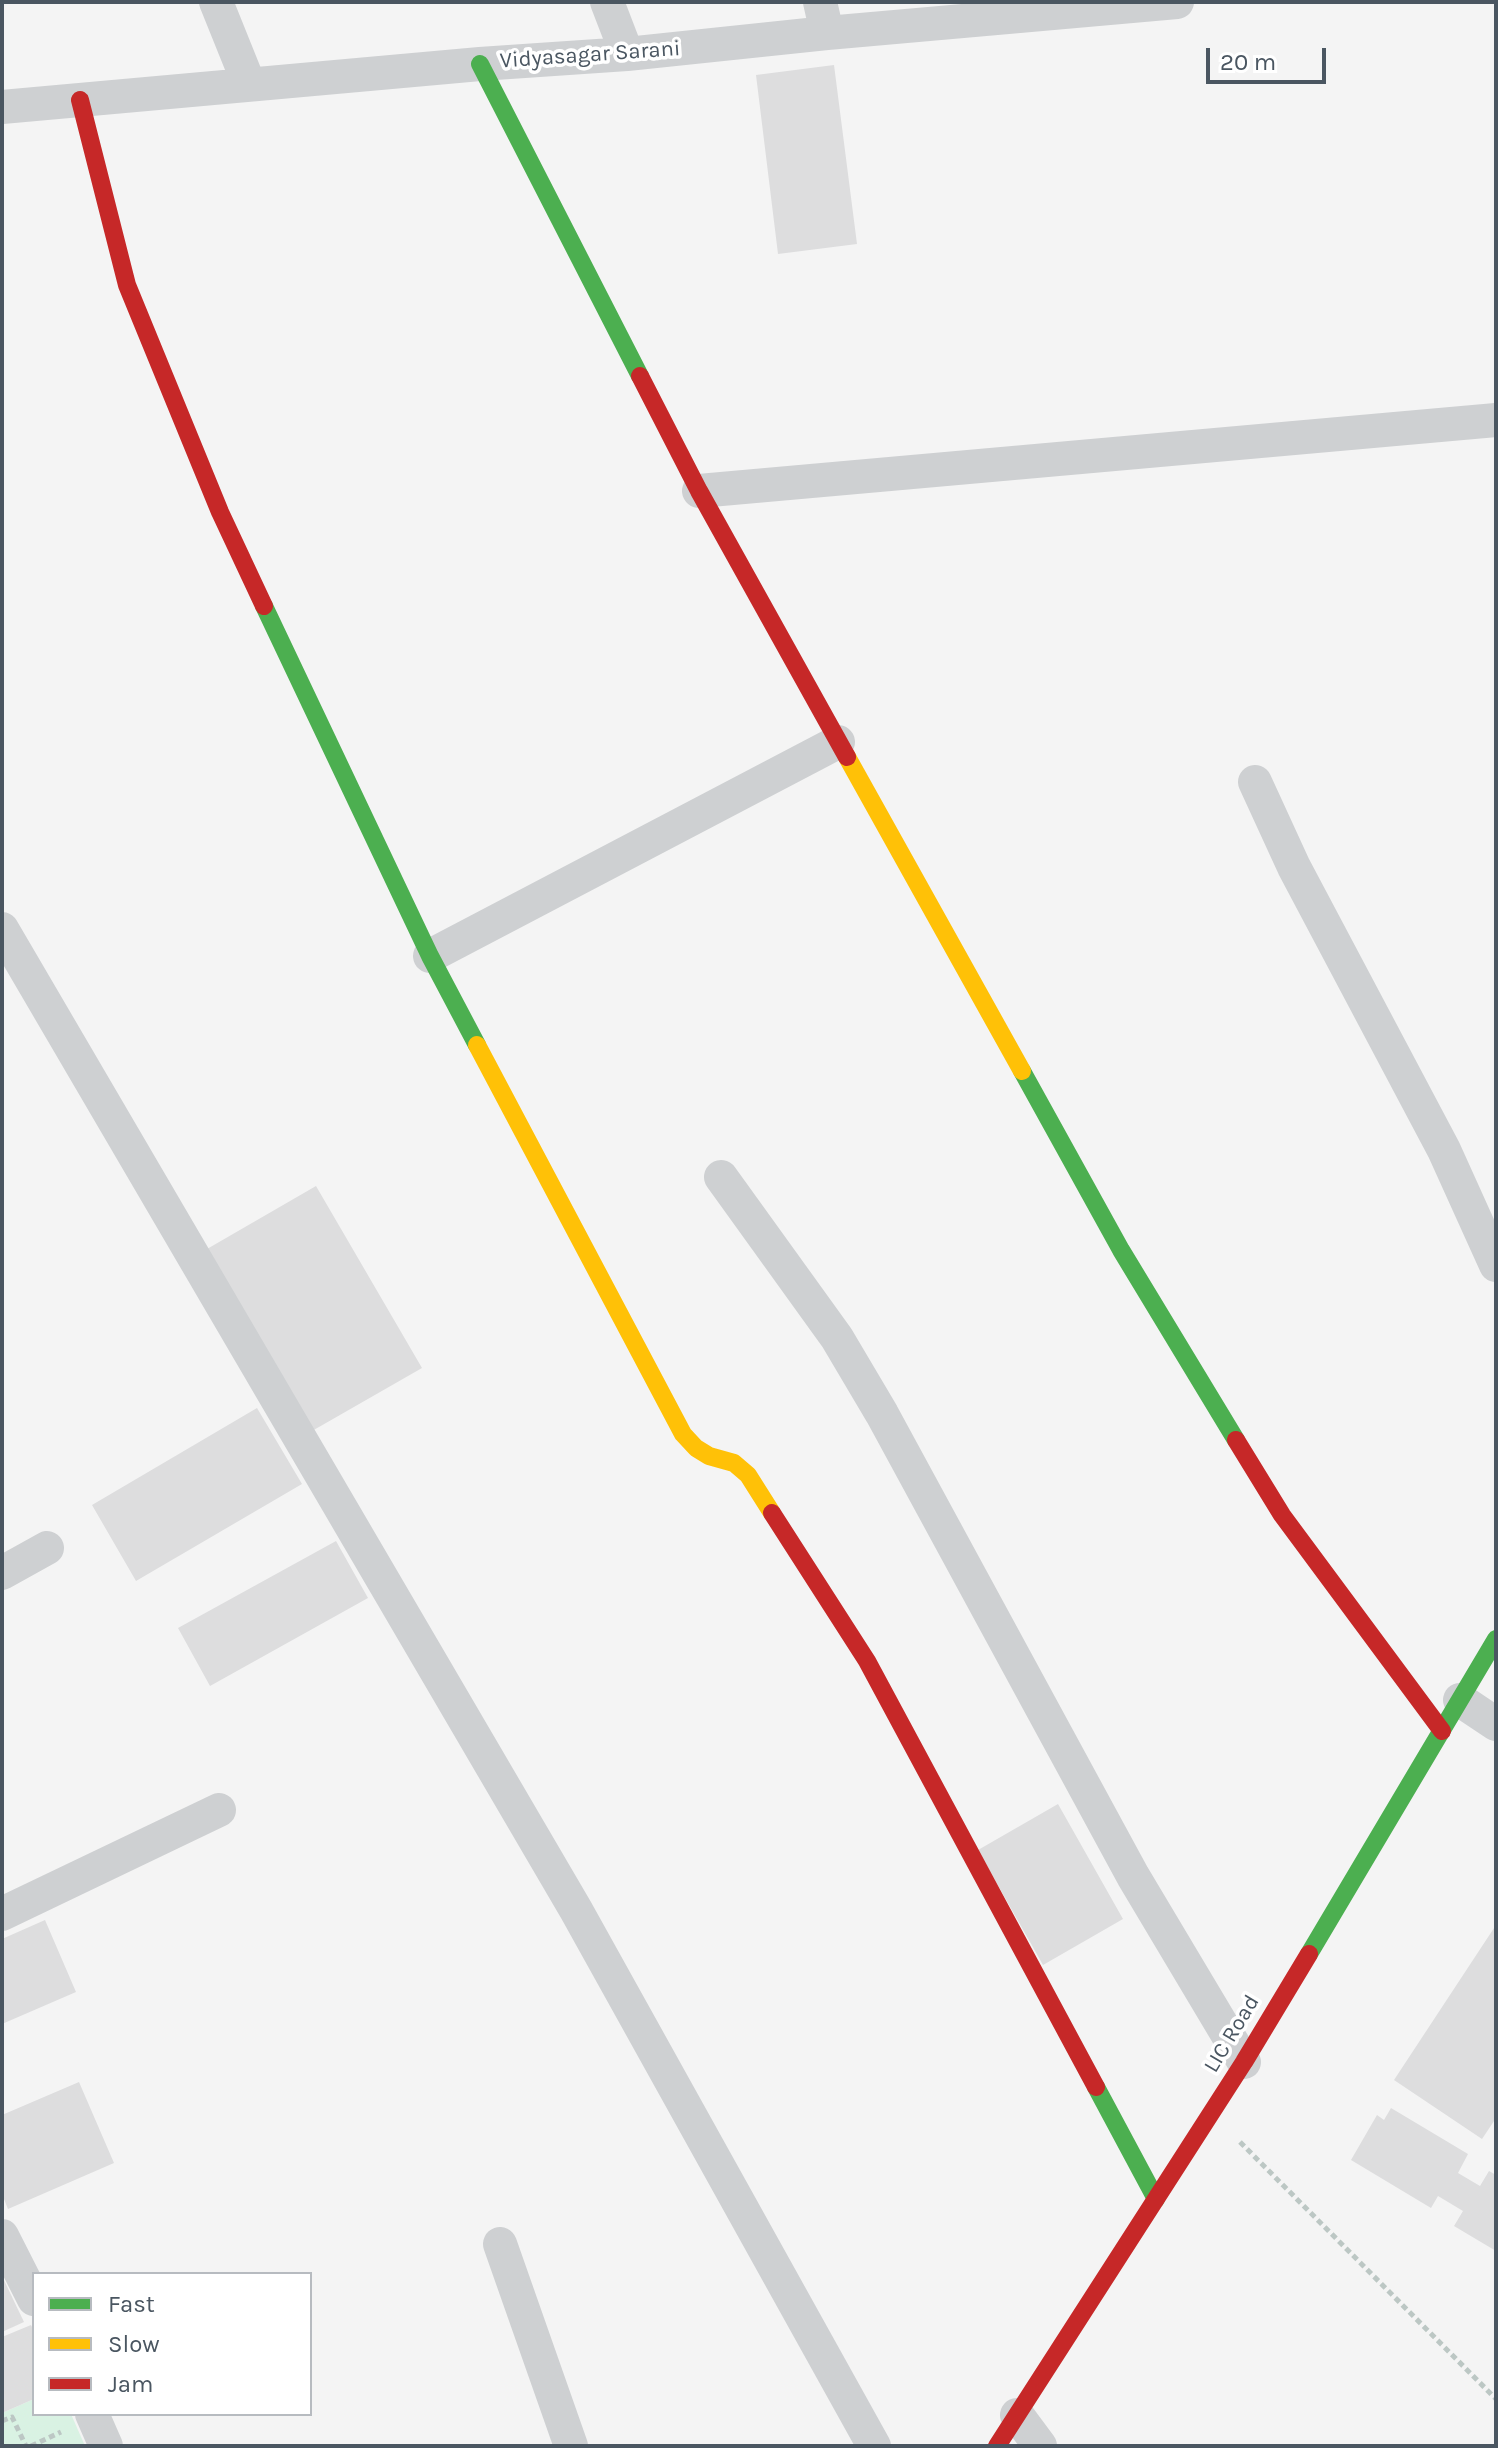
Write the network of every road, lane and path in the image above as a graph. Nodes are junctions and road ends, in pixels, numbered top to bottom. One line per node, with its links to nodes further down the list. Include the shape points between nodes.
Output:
1 (216, 2): 7 (street)
2 (607, 2): 5 (street)
3 (1177, 2): 4 (street, Vidyasagar Sarani)
4 (824, 18): 5 (street, Vidyasagar Sarani)
5 (627, 54): 6 (street, Vidyasagar Sarani)
6 (480, 64): 7 (street, Vidyasagar Sarani); 11 (street)
7 (249, 84): 8 (street, Vidyasagar Sarani)
8 (80, 100): 9 (street, Vidyasagar Sarani); 15 (street, via 127,285 220,512)
9 (2, 107)
10 (1496, 420): 11 (street)
11 (699, 491): 12 (street)
12 (838, 742): 15 (street); 23 (street, via 1121,1250 1282,1515)
13 (1255, 782): 17 (street, via 1294,867 1450,1163)
14 (2, 929): 38 (street, via 576,1910)
15 (430, 956): 28 (street, via 683,1434 696,1448 734,1463 748,1475 867,1661)
16 (721, 1177): 26 (street, via 852,1363 1133,1876)
17 (1496, 1265)
18 (47, 1548): 19 (street)
19 (2, 1573)
20 (1496, 1639): 21 (street, LIC Road)
21 (1460, 1700): 22 (street); 23 (street, LIC Road)
22 (1496, 1724)
23 (1442, 1731): 26 (street, LIC Road)
24 (219, 1810): 25 (street)
25 (2, 1914)
26 (1244, 2062): 27 (street, LIC Road)
27 (1211, 2114): 28 (street, LIC Road); 32 (path)
28 (1156, 2199): 33 (street, LIC Road)
29 (2, 2236): 31 (street)
30 (500, 2244): 37 (street)
31 (32, 2295)
32 (1496, 2399)
33 (1017, 2415): 39 (street, LIC Road); 40 (street)
34 (2, 2421): 36 (path, via 12,2417)
35 (92, 2425): 36 (path)
36 (28, 2446)
37 (571, 2446)
38 (874, 2446)
39 (997, 2446)
40 (1040, 2446)

